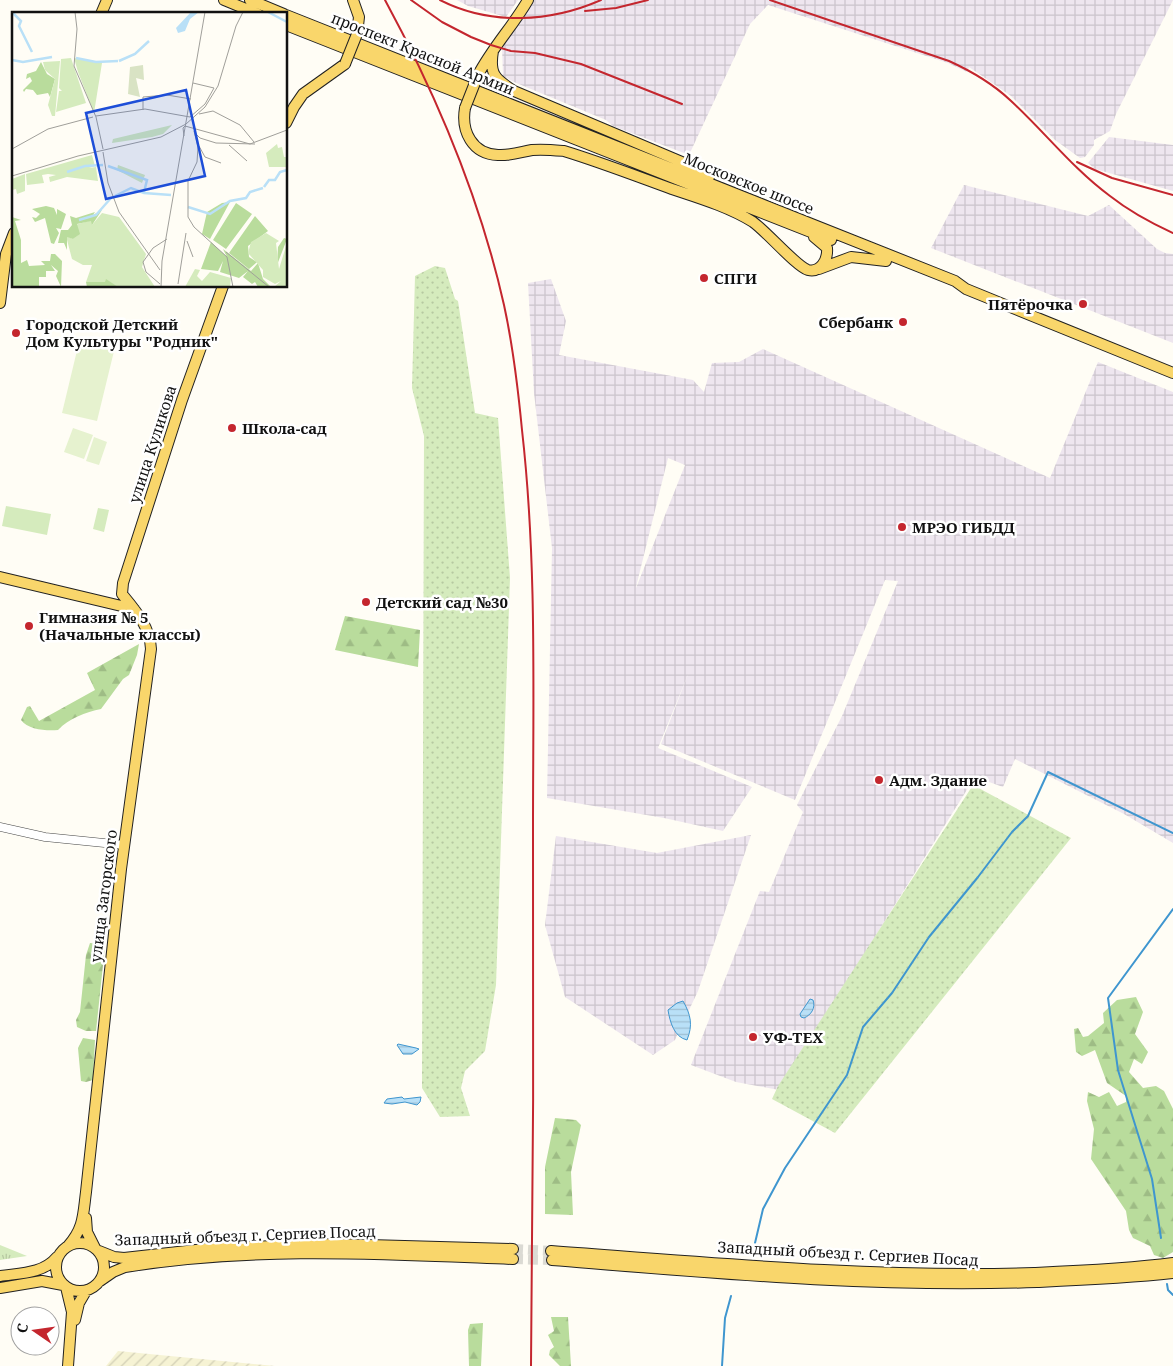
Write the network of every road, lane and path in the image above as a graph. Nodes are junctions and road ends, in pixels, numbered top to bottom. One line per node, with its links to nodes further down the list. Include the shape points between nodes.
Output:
1 (107, 0): 6 (main road)
2 (224, 0): 7 (main road)
3 (250, 0): 8 (main road, проспект Красной Армии)
4 (353, 0): 13 (main road, bridge, via 359,17 357,34 342,66 303,94)
5 (528, 0): 11 (main road)
6 (102, 12)
7 (253, 12)
8 (280, 12)
9 (288, 15): 12 (main road, проспект Красной Армии)
10 (288, 26): 12 (main road, проспект Красной Армии)
11 (492, 51): 14 (main road, via 492,72 514,91 689,165); 19 (main road, bridge, via 478,75 463,119 470,140 478,148 498,155 548,149 615,168 737,214 754,223 804,268)
12 (519, 112): 14 (main road, Московское шоссе); 15 (main road, Московское шоссе)
13 (288, 119)
14 (754, 200): 16 (main road, Московское шоссе)
15 (798, 227): 16 (main road, Московское шоссе); 19 (main road, Московское шоссе, via 827,248 825,262)
16 (833, 237): 18 (main road, Московское шоссе); 19 (main road, via 831,260); 21 (main road, Московское шоссе, via 955,281)
17 (12, 238): 22 (main road, via 6,254)
18 (886, 261): 19 (main road, via 851,257 824,269); 21 (main road, Московское шоссе, via 954,288)
19 (813, 270)
20 (222, 288): 25 (main road, улица Куликова, via 123,583 122,594)
21 (966, 289): 23 (main road, Московское шоссе)
22 (0, 303)
23 (1173, 373)
24 (0, 577): 25 (main road)
25 (134, 609): 27 (main road, улица Загорского, via 146,627 151,649)
26 (0, 828): 27 (street, via 45,837)
27 (124, 845): 28 (main road, улица Загорского)
28 (86, 1192): 29 (main road, via 81,1227); 30 (main road, via 87,1232)
29 (68, 1246): 30 (main road, via 79,1242); 31 (main road)
30 (97, 1250): 35 (main road, via 104,1266); 35 (main road, Западный объезд г. Сергиев Посад, via 124,1258 214,1248 392,1244 513,1254 334,1253 214,1257 125,1268)
31 (58, 1256): 34 (main road, via 41,1270); 36 (main road, via 55,1269)
32 (1173, 1263): 33 (main road, Западный объезд г. Сергиев Посад, via 978,1275 552,1255 820,1280 916,1284 1063,1281)
33 (1173, 1273)
34 (0, 1276)
35 (100, 1281): 38 (main road)
36 (65, 1286): 37 (main road, via 42,1281); 38 (main road); 39 (main road, via 72,1312)
37 (0, 1288)
38 (86, 1291): 39 (main road, via 76,1312)
39 (68, 1363)

